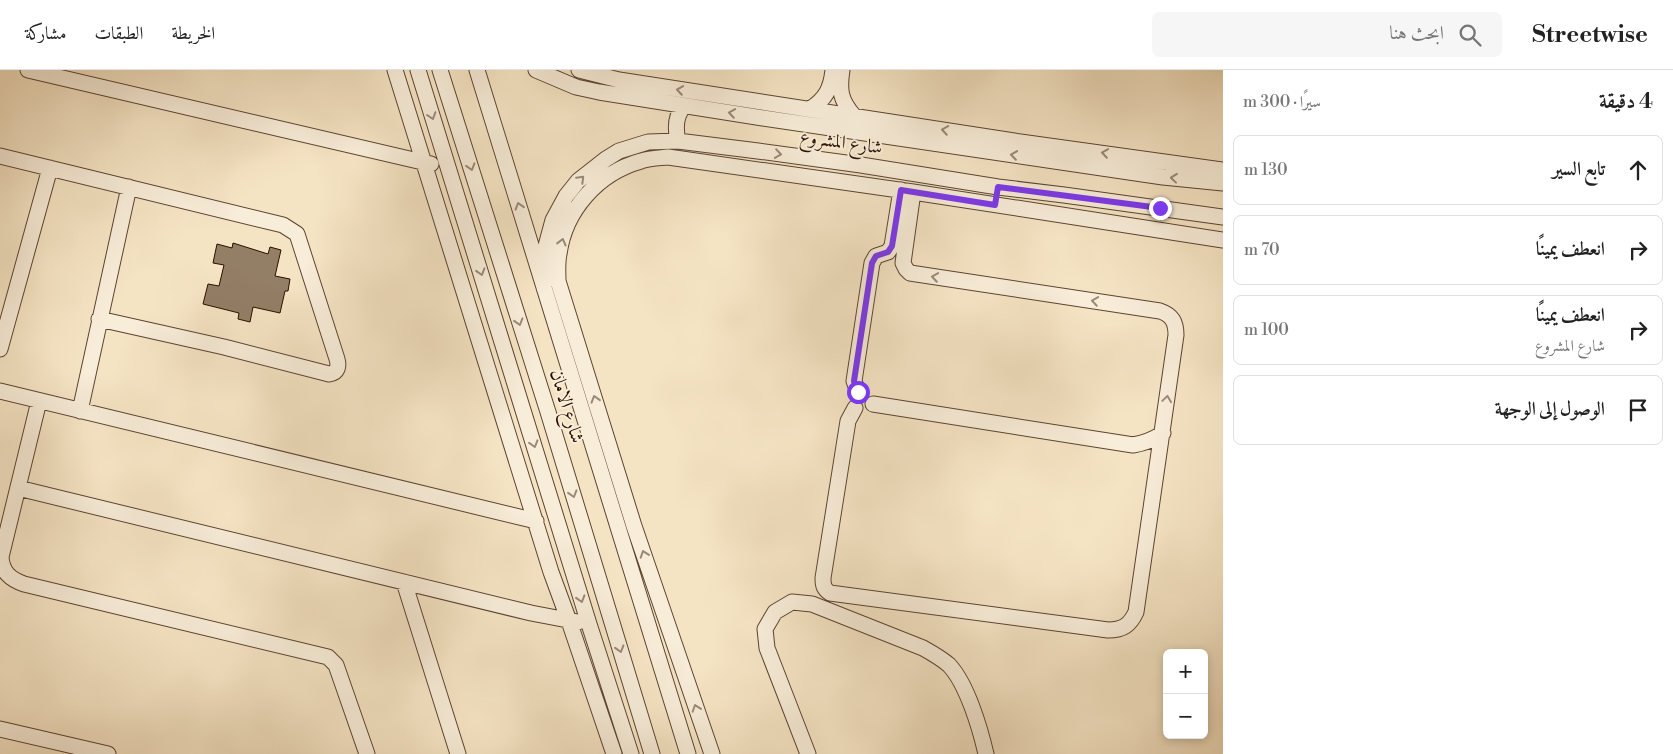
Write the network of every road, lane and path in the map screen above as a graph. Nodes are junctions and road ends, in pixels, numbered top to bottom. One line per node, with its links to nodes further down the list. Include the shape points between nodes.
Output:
1 (28, 70): 9 (street)
2 (396, 70): 19 (street)
3 (418, 70): 11 (street)
4 (477, 70): 32 (street, شارع الامان, one-way to 4)
5 (536, 70): 13 (street, شارع المشروع, via 576,87)
6 (579, 70): 12 (street, one-way to 6, via 619,80)
7 (833, 70): 14 (street, via 827,95)
8 (842, 70): 15 (street, via 842,97)
9 (70, 75): 19 (street)
10 (442, 75): 11 (street); 41 (street, شارع الامان, one-way to 41)
11 (422, 86): 21 (street, one-way to 21)
12 (757, 102): 14 (street); 16 (street)
13 (684, 106): 16 (street, شارع المشروع, one-way to 13); 17 (street, via 676,121)
14 (810, 109): 15 (street)
15 (854, 116): 23 (street, one-way to 15)
16 (755, 117): 24 (street, شارع المشروع, one-way to 16)
17 (678, 141): 20 (street, شارع المشروع, one-way to 20); 32 (street, شارع المشروع, one-way to 17, via 549,233 559,207 578,182 591,169 619,151 648,142)
18 (0, 156): 22 (street)
19 (424, 163): 21 (street); 47 (street)
20 (856, 164): 25 (street); 27 (street, شارع المشروع)
21 (448, 167): 42 (street, one-way to 42)
22 (50, 168): 26 (street); 34 (street)
23 (1223, 170)
24 (1223, 183)
25 (854, 184): 28 (street); 59 (street, one-way to 25, via 634,526 558,282 558,255 565,229 578,205 595,185 617,170 642,161 668,157)
26 (129, 187): 33 (street); 33 (street, via 283,225 297,234 338,368 329,374)
27 (998, 187): 29 (street); 30 (street, شارع المشروع)
28 (907, 191): 29 (street); 36 (street, via 892,246 888,252 876,256 872,263 854,381); 43 (street, one-way to 28, via 1176,335 1176,327 1167,314 910,273 903,263)
29 (995, 205): 31 (street)
30 (1223, 217)
31 (1223, 240)
32 (544, 288): 58 (street, شارع الامان)
33 (99, 318): 40 (street)
34 (0, 349)
35 (0, 391): 37 (street)
36 (858, 392): 38 (street, via 871,395); 39 (street, via 853,399)
37 (38, 401): 40 (street); 46 (street)
38 (873, 404): 39 (street, via 863,411); 44 (street)
39 (855, 408): 45 (street, via 848,420 823,578 825,590 830,594 1118,630 1126,627 1136,612)
40 (80, 411): 47 (street)
41 (548, 412): 42 (street); 57 (street, شارع الامان, one-way to 57)
42 (526, 419): 50 (street, one-way to 50)
43 (1162, 433): 44 (street, via 1144,444); 45 (street)
44 (1133, 444): 45 (street)
45 (1158, 465)
46 (18, 488): 48 (street); 53 (street, via 1,557 7,575 24,584 328,657 336,665)
47 (536, 521): 49 (street)
48 (404, 582): 49 (street); 54 (street)
49 (569, 621): 50 (street); 55 (street)
50 (589, 624): 56 (street)
51 (0, 729): 52 (street)
52 (108, 754)
53 (367, 754)
54 (458, 754)
55 (614, 754)
56 (631, 754)
57 (652, 754)
58 (688, 754)
59 (712, 754)
60 (808, 754): 61 (street, via 767,648 765,629 775,612 792,602 812,604 937,655 954,671 966,692)
61 (986, 754)

